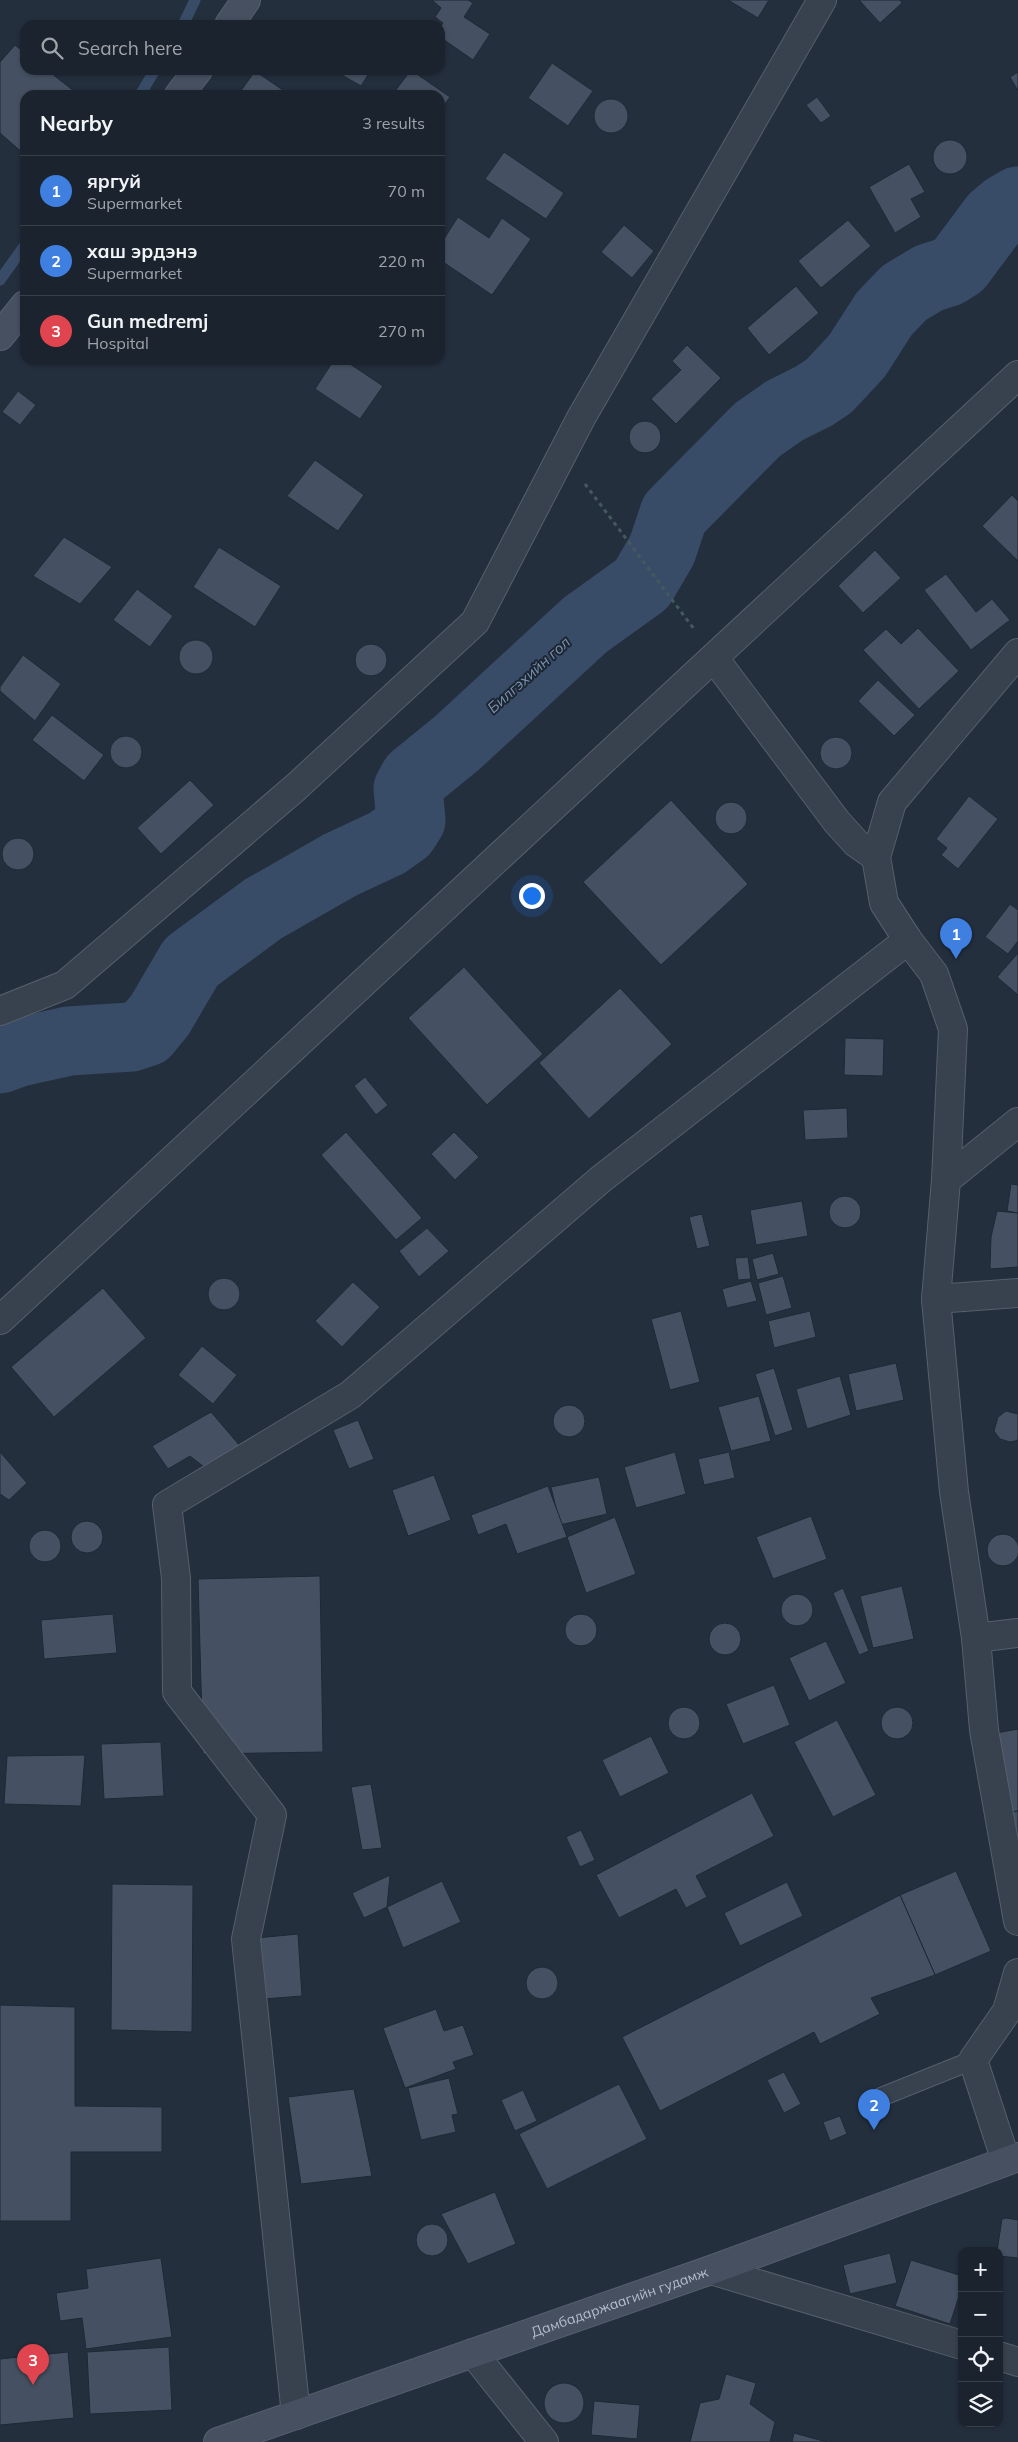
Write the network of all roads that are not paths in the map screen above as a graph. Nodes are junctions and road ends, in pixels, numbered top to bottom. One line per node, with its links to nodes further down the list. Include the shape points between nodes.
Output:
1 (246, 0): 3 (main road)
2 (822, 0): 13 (street, via 581,418 475,622 295,788 65,985)
3 (232, 20)
4 (194, 75): 5 (main road)
5 (183, 90)
6 (20, 311): 7 (main road)
7 (0, 336)
8 (1018, 375): 10 (street)
9 (1018, 653): 11 (street, via 892,802)
10 (714, 658): 11 (street, via 837,822 856,843); 18 (street)
11 (876, 857): 12 (street, via 884,902)
12 (908, 940): 15 (street, via 934,974 953,1029); 32 (street, via 601,1179 350,1395 167,1505 176,1578 177,1692 272,1815 246,1939)
13 (0, 1010)
14 (1018, 1122): 15 (street)
15 (946, 1180): 17 (street)
16 (1018, 1293): 17 (street)
17 (936, 1299): 20 (street, via 954,1492)
18 (0, 1320)
19 (1018, 1632): 20 (street)
20 (976, 1638): 21 (street, via 984,1730)
21 (1018, 1921)
22 (1018, 1973): 23 (street)
23 (1012, 2010): 24 (street)
24 (973, 2060): 25 (lane); 26 (street)
25 (881, 2097)
26 (1012, 2159): 27 (main road, Дамбадаржаагийн гудамж)
27 (711, 2270): 28 (street); 29 (main road, Дамбадаржаагийн гудамж)
28 (958, 2344)
29 (473, 2353): 32 (main road, Дамбадаржаагийн гудамж); 34 (street)
30 (1003, 2357): 31 (street)
31 (1018, 2362)
32 (296, 2415): 33 (main road, Дамбадаржаагийн гудамж)
33 (218, 2442)
34 (544, 2442)

